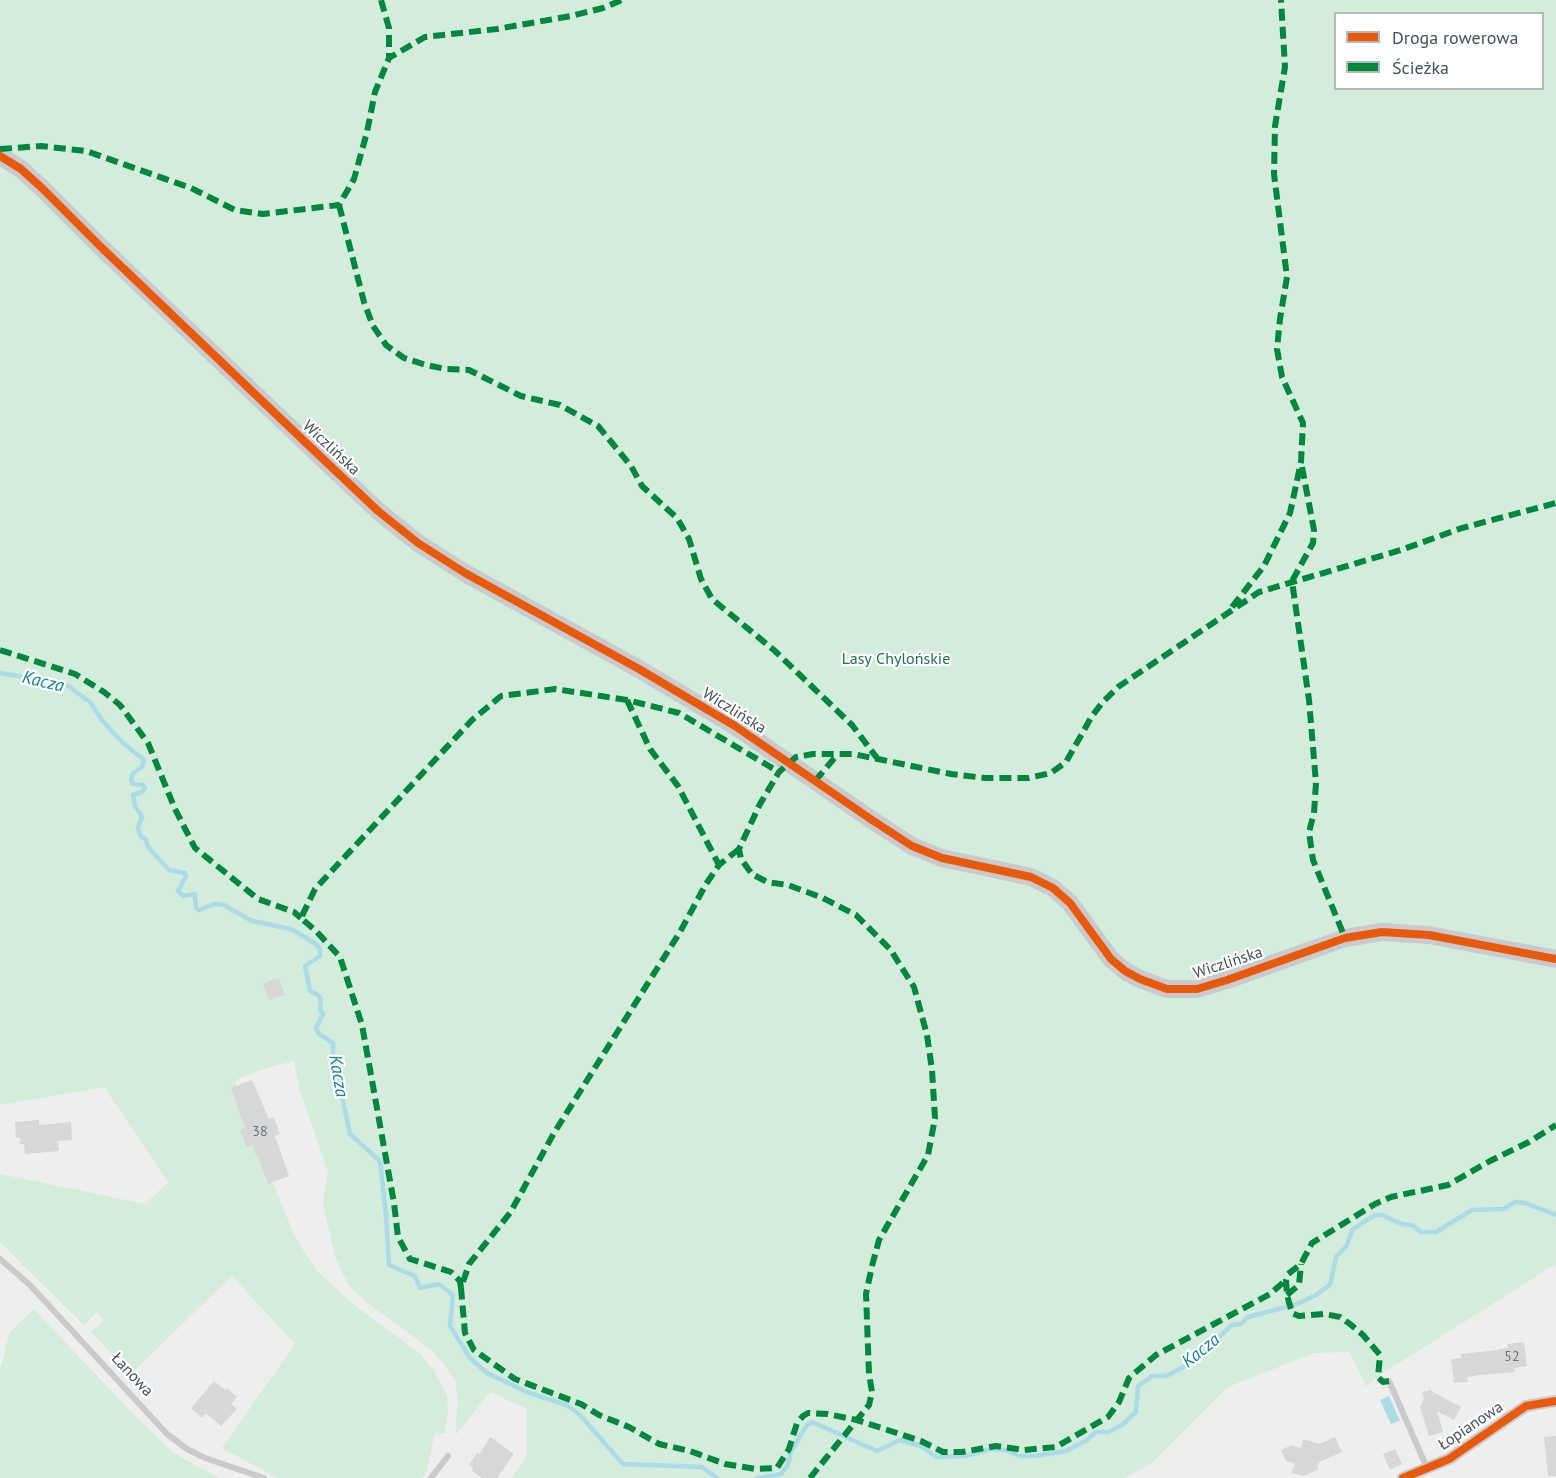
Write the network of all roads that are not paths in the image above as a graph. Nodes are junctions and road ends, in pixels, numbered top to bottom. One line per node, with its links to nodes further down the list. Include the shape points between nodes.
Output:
1 (0, 156): 2 (street, Wiczlińska, via 43,189 311,448 418,543 735,726 912,846 942,858 1031,877 1053,888 1070,903 1111,958 1140,980 1167,989 1197,989 1345,938 1382,932 1429,935)
2 (1556, 959)
3 (0, 1259): 8 (lane, Łanowa, via 30,1285 167,1434 205,1458)
4 (1389, 1381): 7 (lane)
5 (1556, 1401): 7 (street, Łopianowa, via 1526,1406 1449,1458)
6 (448, 1456): 9 (lane)
7 (1427, 1468): 10 (street, Łopianowa)
8 (264, 1478)
9 (431, 1478)
10 (1403, 1478)

